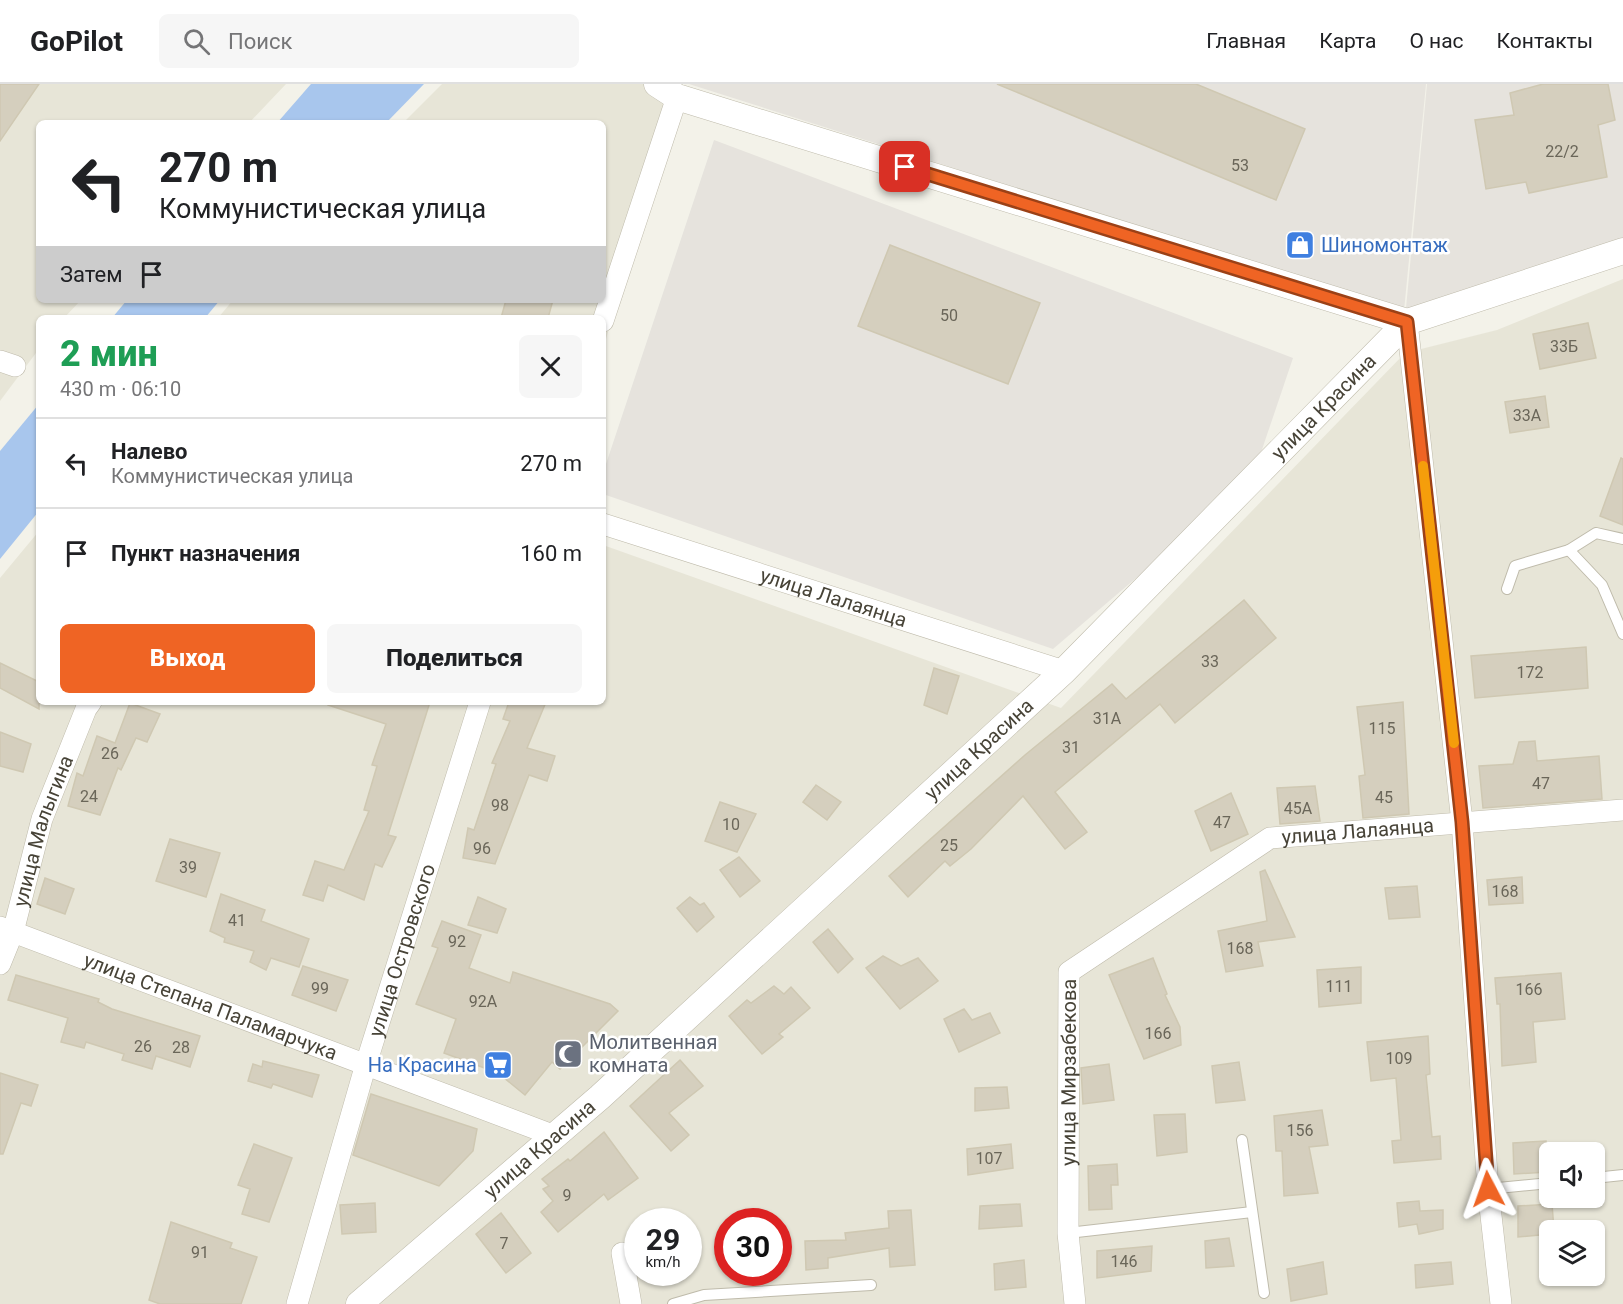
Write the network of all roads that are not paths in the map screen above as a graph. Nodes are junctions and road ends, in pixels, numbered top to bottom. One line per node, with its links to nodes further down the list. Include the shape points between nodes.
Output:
1 (667, 91): 3 (street); 4 (street)
2 (1623, 251): 4 (street, улица Красина)
3 (605, 315)
4 (1407, 322): 10 (street, улица Красина); 14 (street)
5 (606, 525): 10 (street, улица Лалаянца)
6 (1623, 540): 7 (lane, via 1596,533)
7 (1569, 550): 8 (lane, via 1515,566); 9 (lane, via 1602,585)
8 (1507, 589)
9 (1623, 634)
10 (1064, 671): 19 (street, улица Красина)
11 (89, 705): 16 (street, улица Малыгина, via 42,819)
12 (479, 705): 18 (street, улица Островского)
13 (1623, 810): 14 (street, улица Лалаянца)
14 (1462, 822): 15 (street, улица Лалаянца); 24 (street)
15 (1270, 838): 26 (street, улица Мирзабекова, via 1069,972)
16 (6, 929): 17 (street, улица Малыгина); 18 (street, улица Степана Паламарчука)
17 (0, 964)
18 (366, 1064): 19 (street, улица Степана Паламарчука); 30 (street, улица Островского)
19 (555, 1136): 31 (street, улица Красина)
20 (1242, 1140): 25 (lane)
21 (1623, 1175): 22 (lane)
22 (1605, 1177)
23 (1539, 1184): 24 (lane)
24 (1488, 1189): 35 (street)
25 (1252, 1212): 26 (lane); 29 (lane)
26 (1068, 1233): 34 (street, улица Мирзабекова)
27 (622, 1253): 32 (street)
28 (871, 1285): 33 (lane, via 704,1295)
29 (1264, 1293)
30 (297, 1304)
31 (359, 1304)
32 (631, 1304)
33 (673, 1304)
34 (1075, 1304)
35 (1501, 1304)

